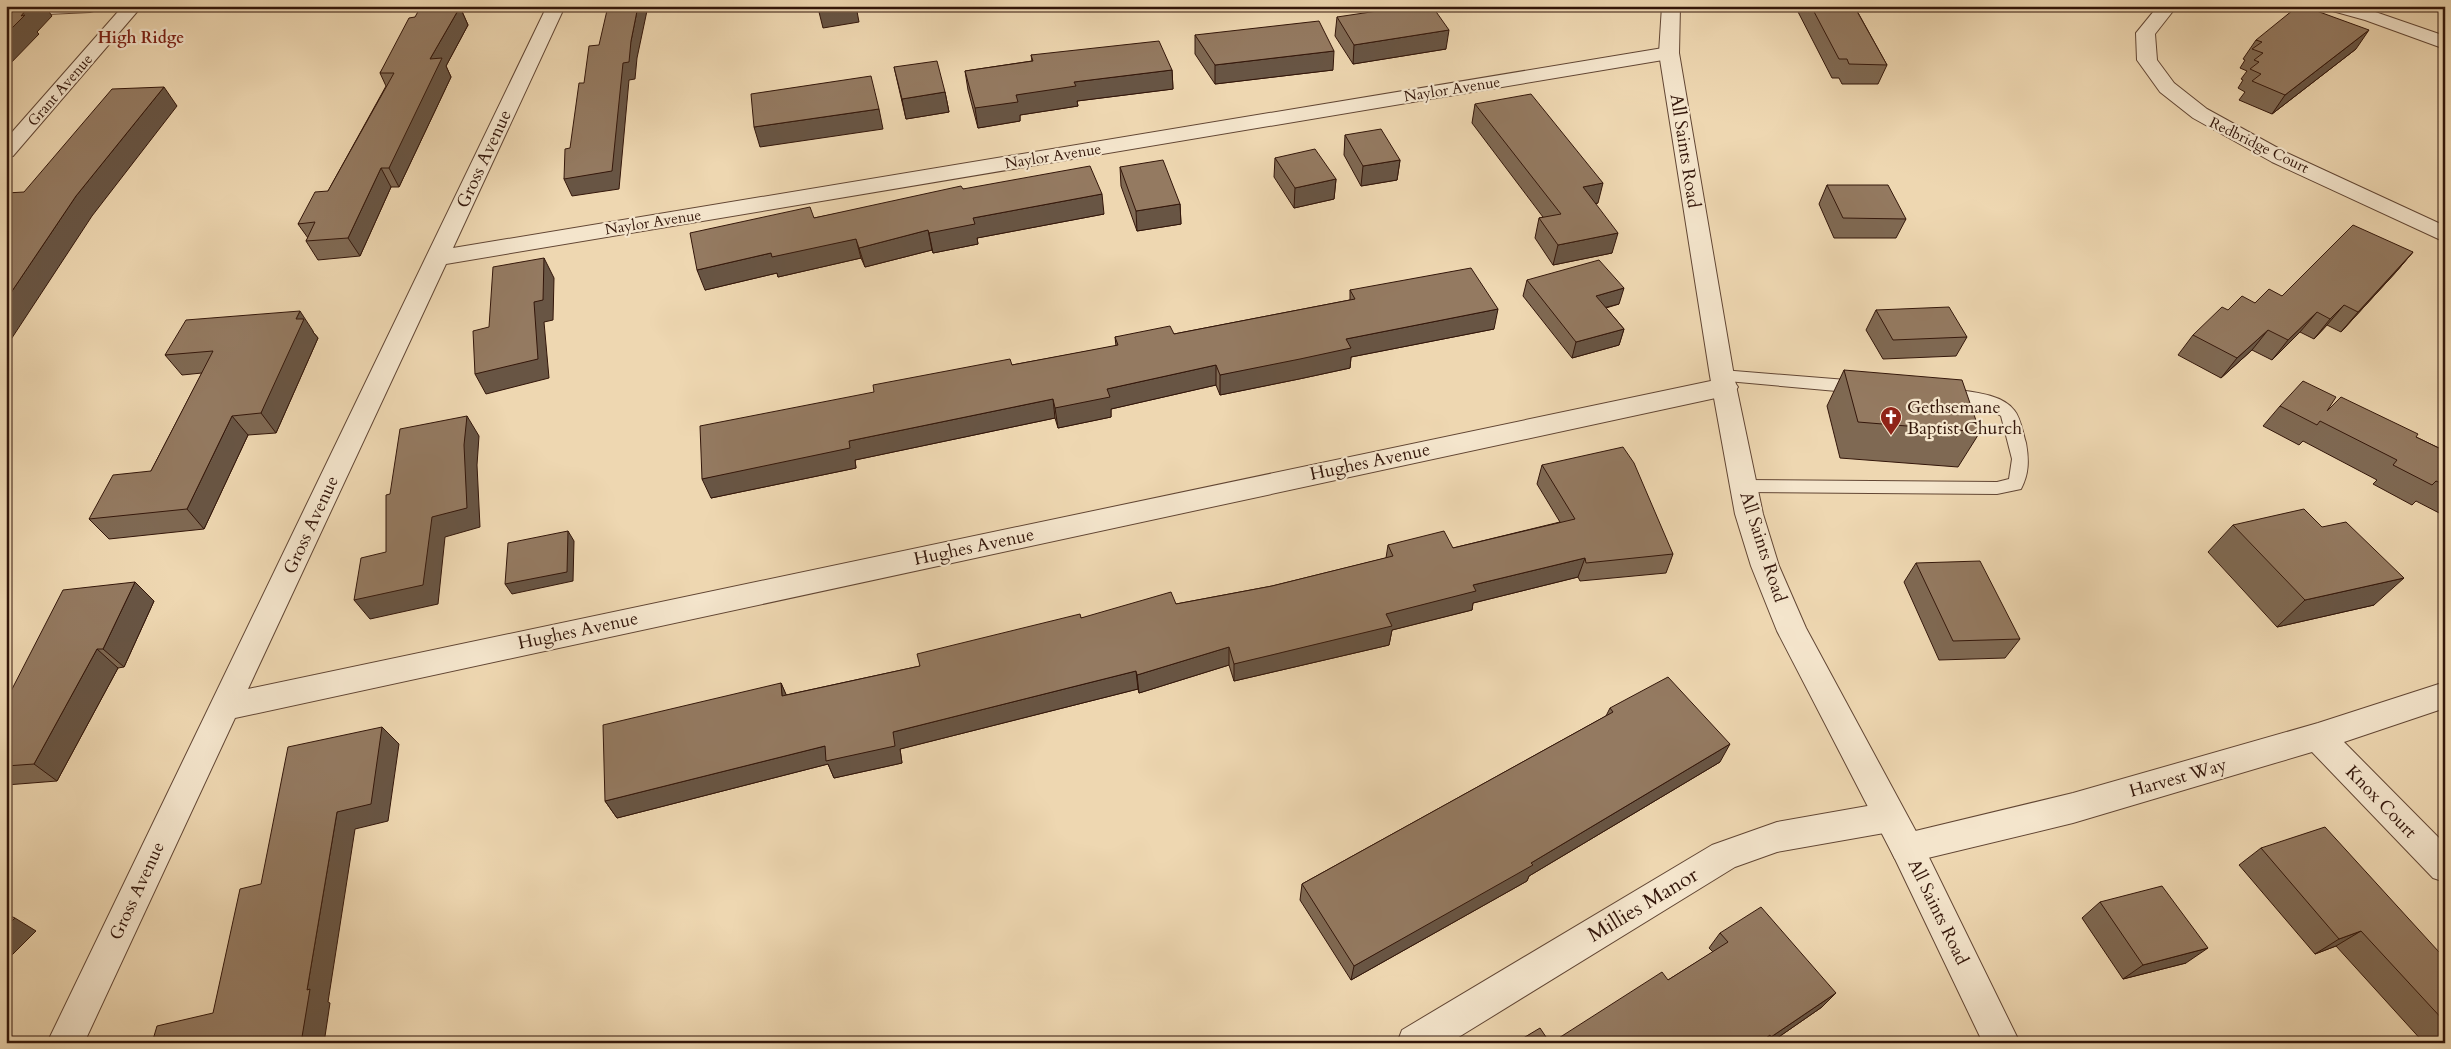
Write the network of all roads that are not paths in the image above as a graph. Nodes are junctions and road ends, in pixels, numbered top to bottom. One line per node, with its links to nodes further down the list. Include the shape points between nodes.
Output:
1 (90, 6): 7 (street)
2 (133, 6): 11 (street, Grant Avenue)
3 (556, 6): 13 (street, Gross Avenue)
4 (1671, 6): 10 (street, All Saints Road)
5 (2168, 6): 12 (street, Redbridge Court, via 2149,24 2144,42 2148,66 2166,88 2203,117 2250,142)
6 (2336, 6): 8 (street)
7 (6, 10)
8 (2378, 11): 9 (street)
9 (2445, 43)
10 (1669, 53): 13 (street, Naylor Avenue); 14 (street, All Saints Road)
11 (6, 152)
12 (2445, 235)
13 (437, 258): 19 (street, Gross Avenue)
14 (1723, 382): 15 (lane); 17 (street, All Saints Road); 19 (street, Hughes Avenue)
15 (1871, 388)
16 (1931, 393): 17 (lane, via 1988,400 2008,413 2018,451 2020,477 2015,484 1997,488)
17 (1744, 486): 21 (street, All Saints Road, via 1749,514 1766,566 1792,631)
18 (2445, 695): 20 (street, Harvest Way)
19 (224, 707): 24 (street, Gross Avenue)
20 (2318, 737): 22 (street, Harvest Way, via 2073,808); 23 (street, Knox Court)
21 (1890, 817): 22 (street, All Saints Road); 25 (street, Millies Manor, via 1777,837 1724,856)
22 (1907, 848): 26 (street, All Saints Road)
23 (2445, 867)
24 (65, 1043)
25 (1415, 1043)
26 (2002, 1043)

